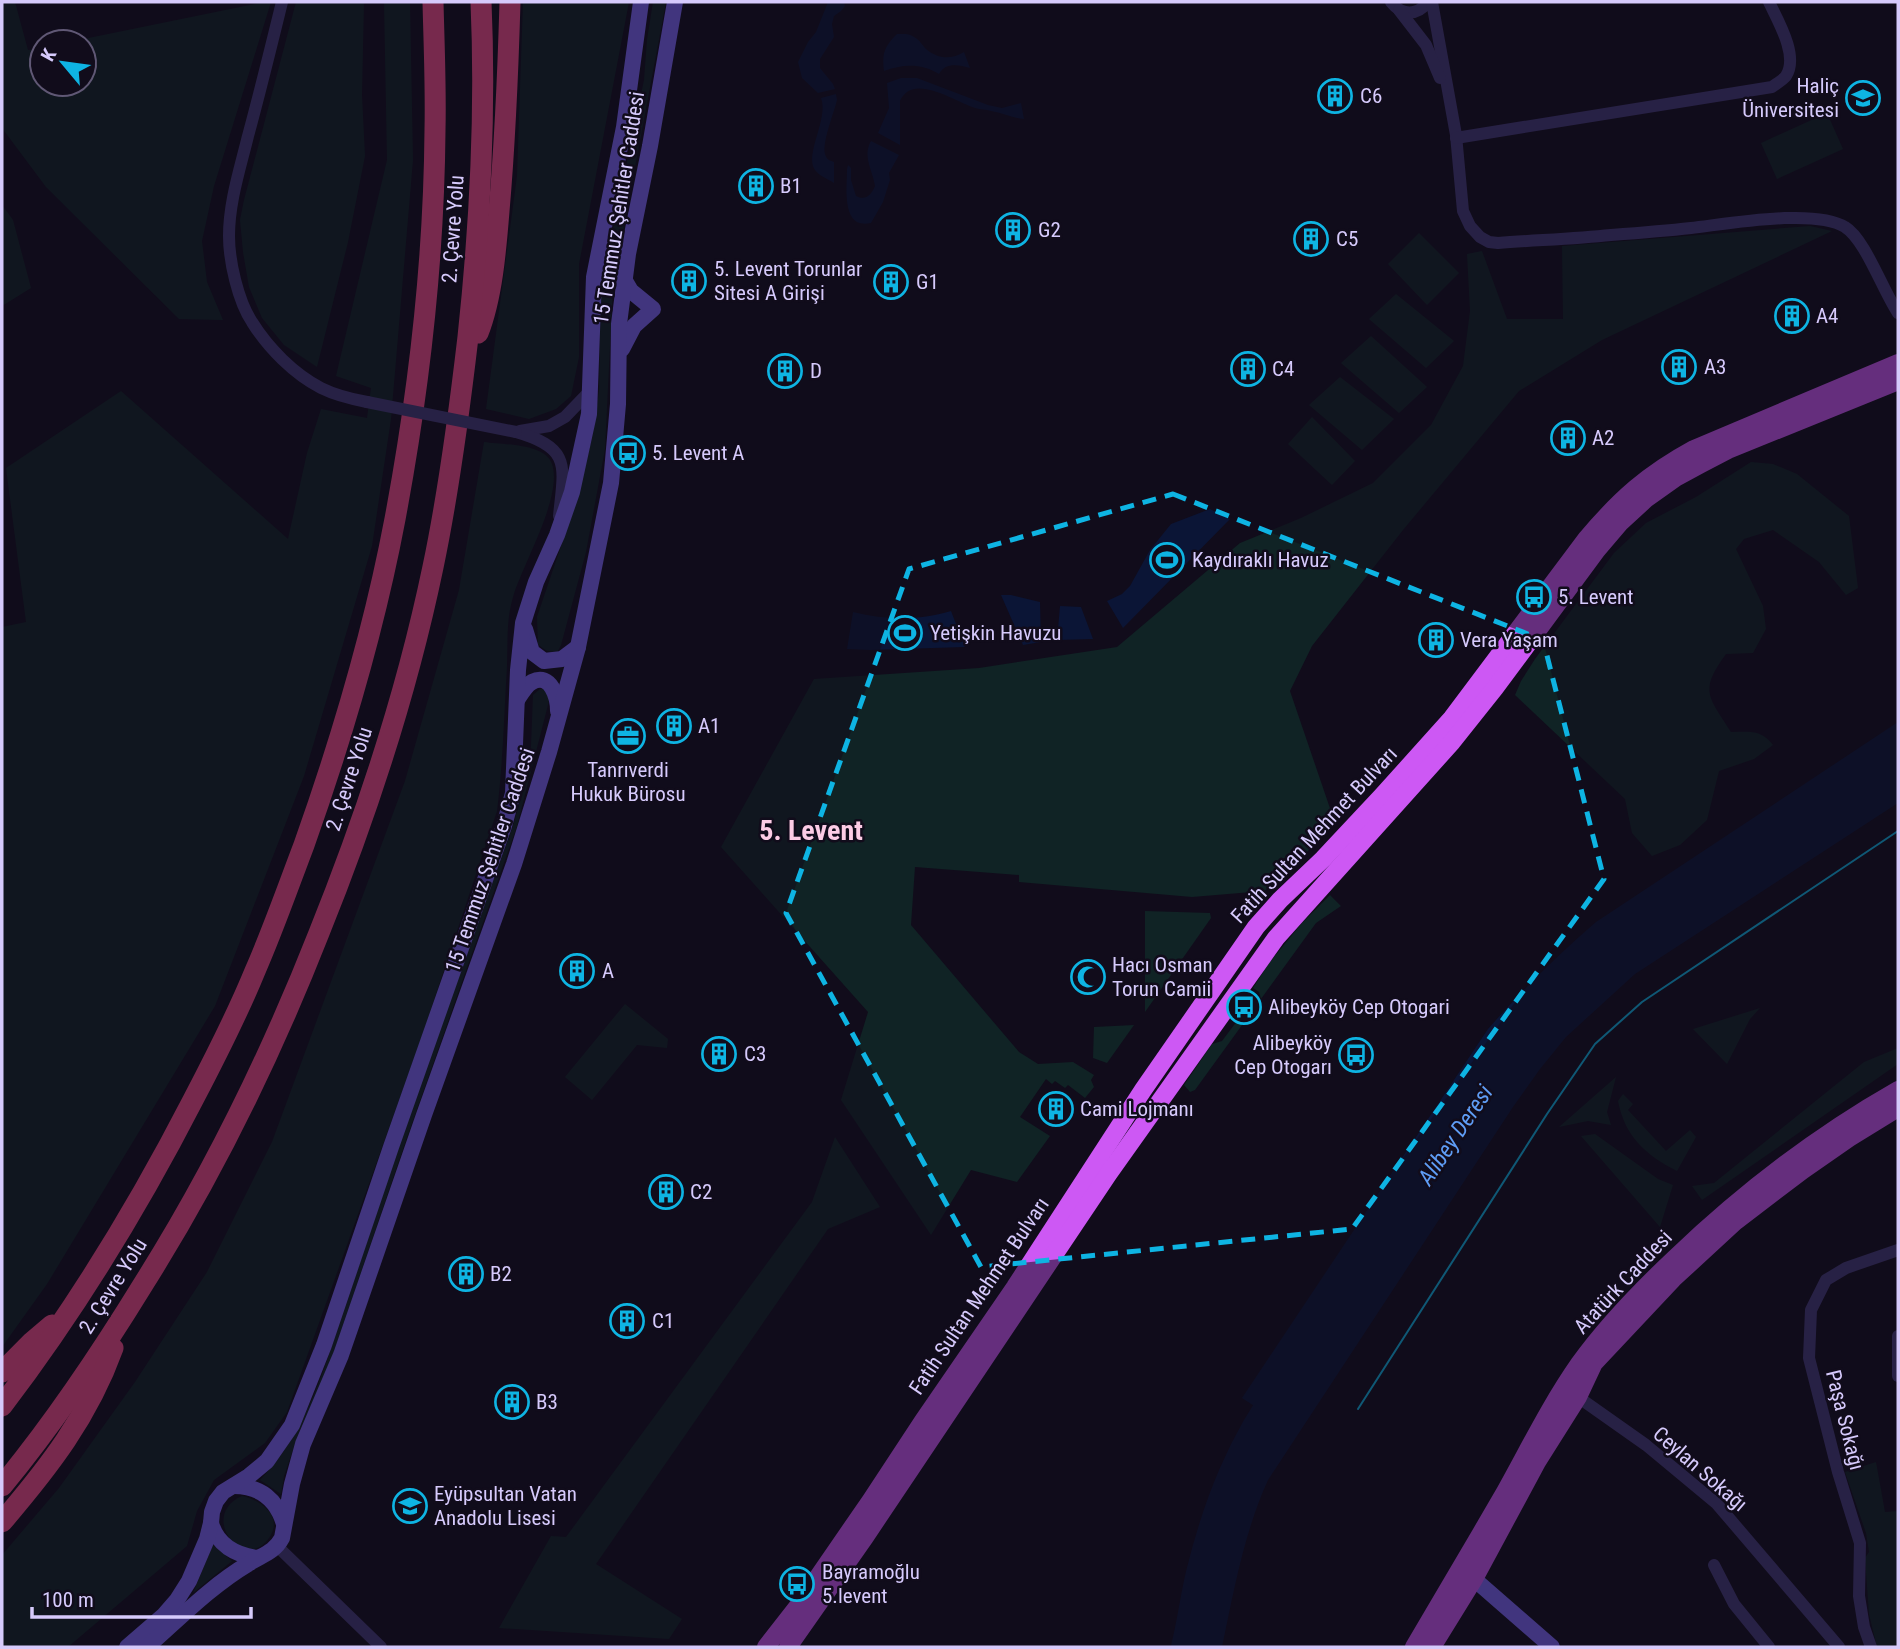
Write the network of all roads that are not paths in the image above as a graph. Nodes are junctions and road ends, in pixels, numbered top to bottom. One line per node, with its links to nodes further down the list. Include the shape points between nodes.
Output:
1 (282, 2): 19 (street, bridge, via 233,196 229,234 230,259 251,321 276,353 320,388 343,397)
2 (433, 2): 31 (highway, 2. Çevre Yolu, via 436,131 421,339 395,519 360,669 321,796 254,975 173,1140)
3 (481, 2): 16 (highway, 2. Çevre Yolu, via 482,165)
4 (510, 2): 16 (highway, via 496,245 484,319)
5 (641, 2): 18 (main road, 15 Temmuz Şehitler Caddesi, via 624,127 594,277)
6 (675, 2): 12 (main road, 15 Temmuz Şehitler Caddesi)
7 (1430, 2): 9 (street, via 1413,13); 10 (street)
8 (1769, 2): 11 (street, via 1787,42 1789,63 1786,77 1772,87)
9 (1392, 5): 10 (street, via 1426,45)
10 (1448, 97): 11 (street)
11 (1456, 138): 13 (street, via 1463,211 1470,226 1489,242 1762,220 1830,220 1859,240)
12 (624, 279): 14 (main road, 15 Temmuz Şehitler Caddesi); 14 (main road, via 653,309 634,326)
13 (1898, 313)
14 (618, 358): 22 (main road, 15 Temmuz Şehitler Caddesi, via 611,483)
15 (1898, 363): 25 (main road, Fatih Sultan Mehmet Bulvarı, via 1693,449 1636,486 1587,538 1452,718 1269,912)
16 (464, 367): 32 (highway, 2. Çevre Yolu, via 450,473 423,612 350,856 257,1079 191,1207)
17 (1898, 381): 26 (main road, Fatih Sultan Mehmet Bulvarı, via 1728,450 1677,477 1620,523 1466,725 1276,938)
18 (591, 390): 19 (street, via 549,426); 20 (main road, 15 Temmuz Şehitler Caddesi, via 583,446)
19 (516, 432): 20 (street, via 550,446 561,460 564,480)
20 (557, 536): 21 (main road, 15 Temmuz Şehitler Caddesi)
21 (523, 623): 22 (main road, via 532,652 544,660 562,659); 23 (main road, 15 Temmuz Şehitler Caddesi)
22 (578, 647): 24 (main road, 15 Temmuz Şehitler Caddesi)
23 (517, 700): 24 (main road, via 531,682 548,682 557,696); 39 (main road, 15 Temmuz Şehitler Caddesi, via 513,793 504,826 324,1345 286,1435 267,1461)
24 (558, 717): 42 (main road, 15 Temmuz Şehitler Caddesi, via 514,864 341,1355 303,1444)
25 (1203, 1002): 26 (main road, via 1198,1022 1169,1071); 30 (main road, Fatih Sultan Mehmet Bulvarı, via 1149,1082)
26 (1171, 1086): 30 (main road, Fatih Sultan Mehmet Bulvarı)
27 (1898, 1090): 36 (main road, Atatürk Caddesi, via 1816,1142 1714,1221 1628,1304 1580,1362)
28 (1898, 1108): 36 (main road, Atatürk Caddesi, via 1803,1170 1705,1248)
29 (1898, 1250): 57 (street, Paşa Sokağı, via 1826,1280 1811,1310 1810,1358 1860,1543 1859,1596)
30 (1046, 1254): 50 (main road, Fatih Sultan Mehmet Bulvarı); 51 (main road, Fatih Sultan Mehmet Bulvarı, via 865,1537)
31 (72, 1308): 34 (highway); 37 (highway, 2. Çevre Yolu)
32 (125, 1314): 38 (highway, 2. Çevre Yolu, via 73,1393); 40 (highway, via 97,1389 73,1432)
33 (1898, 1336): 35 (street)
34 (2, 1372)
35 (1898, 1376)
36 (1570, 1393): 46 (main road, Atatürk Caddesi); 56 (street, Ceylan Sokağı, via 1646,1445 1717,1504)
37 (2, 1406)
38 (2, 1486)
39 (234, 1486): 41 (main road, 15 Temmuz Şehitler Caddesi, via 216,1501); 42 (main road, via 251,1488 274,1501)
40 (2, 1522)
41 (211, 1523): 44 (main road, via 234,1552); 47 (main road, 15 Temmuz Şehitler Caddesi, via 195,1569 177,1600)
42 (285, 1526): 43 (main road, 15 Temmuz Şehitler Caddesi)
43 (277, 1546): 44 (main road); 49 (street)
44 (257, 1558): 48 (main road, via 213,1589)
45 (1714, 1565): 55 (street, via 1734,1604)
46 (1467, 1574): 52 (main road, Atatürk Caddesi); 53 (main road, Atatürk Caddesi); 54 (main road)
47 (127, 1647)
48 (147, 1647)
49 (381, 1647)
50 (766, 1647)
51 (788, 1647)
52 (1414, 1647)
53 (1432, 1647)
54 (1552, 1647)
55 (1769, 1647)
56 (1839, 1647)
57 (1871, 1647)

